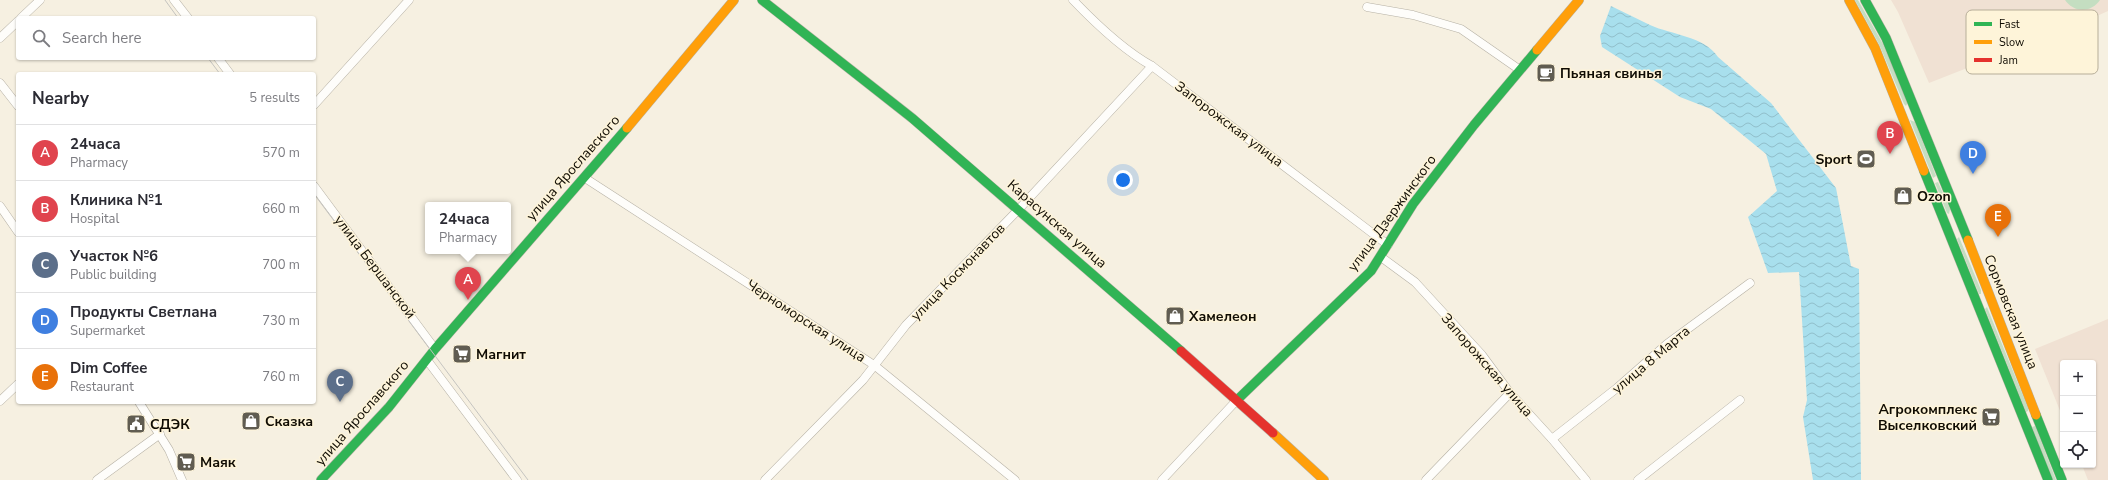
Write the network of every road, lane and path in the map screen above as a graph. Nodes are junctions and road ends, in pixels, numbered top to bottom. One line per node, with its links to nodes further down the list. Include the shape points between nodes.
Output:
1 (40, 0): 11 (street)
2 (174, 0): 12 (street)
3 (409, 0): 21 (street)
4 (734, 0): 24 (street, улица Ярославского)
5 (762, 0): 27 (street, Карасунская улица, via 912,118)
6 (1073, 0): 16 (street, Запорожская улица, via 1093,20)
7 (1580, 0): 17 (street, улица Дзержинского)
8 (1849, 0): 23 (street, Сормовская улица, via 1875,48)
9 (1865, 0): 22 (street, Сормовская улица, via 1886,38)
10 (1367, 7): 17 (street, via 1413,14 1461,29)
11 (23, 16)
12 (186, 16)
13 (16, 23): 14 (street)
14 (0, 38)
15 (220, 60): 18 (street)
16 (1152, 66): 27 (street, улица Космонавтов); 29 (street, Запорожская улица)
17 (1520, 70): 29 (street, улица Дзержинского, via 1413,204)
18 (228, 72)
19 (0, 83): 20 (street)
20 (16, 103)
21 (316, 104)
22 (1916, 111): 23 (street); 41 (street, Сормовская улица)
23 (1903, 116): 42 (street, Сормовская улица)
24 (585, 178): 32 (street, улица Ярославского); 34 (street, Черноморская улица)
25 (316, 189): 32 (street, улица Бершанской)
26 (0, 206): 28 (street)
27 (1019, 209): 34 (street, улица Космонавтов, via 906,325); 37 (street, Карасунская улица)
28 (16, 229)
29 (1388, 245): 30 (street, улица Дзержинского)
30 (1381, 257): 36 (street, Запорожская улица, via 1415,282 1482,354); 37 (street, улица Дзержинского, via 1367,275)
31 (1750, 283): 44 (street, улица 8 Марта, via 1666,344 1612,393)
32 (436, 349): 33 (street, улица Ярославского)
33 (427, 360): 47 (street, улица Ярославского, via 389,407); 48 (street)
34 (874, 365): 49 (street, улица Космонавтов, via 863,380); 50 (street, Черноморская улица)
35 (16, 386): 39 (street)
36 (1510, 393): 44 (street, Запорожская улица); 53 (street)
37 (1237, 400): 51 (street, улица Дзержинского); 52 (street, Карасунская улица)
38 (1740, 400): 55 (street)
39 (0, 401)
40 (140, 404): 43 (street)
41 (2037, 417): 42 (street); 57 (street, Сормовская улица)
42 (2025, 422): 56 (street, Сормовская улица)
43 (160, 434): 45 (street); 46 (street)
44 (1552, 439): 54 (street, Запорожская улица)
45 (98, 480)
46 (182, 480)
47 (321, 480)
48 (517, 480)
49 (765, 480)
50 (1015, 480)
51 (1162, 480)
52 (1324, 480)
53 (1426, 480)
54 (1586, 480)
55 (1638, 480)
56 (2048, 480)
57 (2062, 480)

